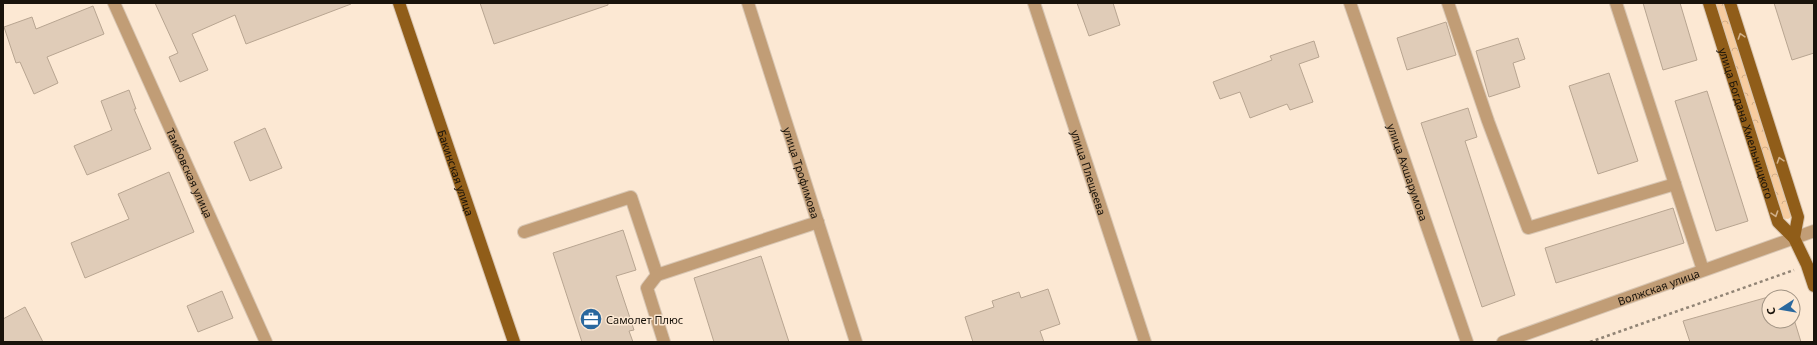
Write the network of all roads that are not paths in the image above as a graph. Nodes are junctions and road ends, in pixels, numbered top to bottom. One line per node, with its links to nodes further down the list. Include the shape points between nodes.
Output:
1 (114, 3): 18 (street, Тамбовская улица)
2 (399, 3): 19 (main road, Бакинская улица)
3 (748, 3): 11 (street, улица Трофимова)
4 (1034, 3): 22 (street, улица Плещеева)
5 (1350, 3): 23 (street, улица Ахшарумова)
6 (1448, 3): 10 (street, via 1528,228)
7 (1616, 3): 10 (street)
8 (1708, 3): 14 (main road, улица Богдана Хмельницкого, one-way to 14, via 1778,222)
9 (1730, 3): 14 (main road, улица Богдана Хмельницкого, one-way to 9, via 1798,217)
10 (1675, 184): 15 (street)
11 (818, 222): 16 (street); 21 (street, улица Трофимова)
12 (1814, 231): 14 (street, Волжская улица)
13 (524, 232): 16 (street, via 631,197)
14 (1794, 238): 15 (street, Волжская улица); 17 (main road, улица Богдана Хмельницкого)
15 (1703, 270): 24 (street, Волжская улица)
16 (657, 275): 20 (street, via 647,288)
17 (1814, 286)
18 (266, 342)
19 (514, 342)
20 (664, 342)
21 (856, 342)
22 (1145, 342)
23 (1467, 342)
24 (1503, 342)

